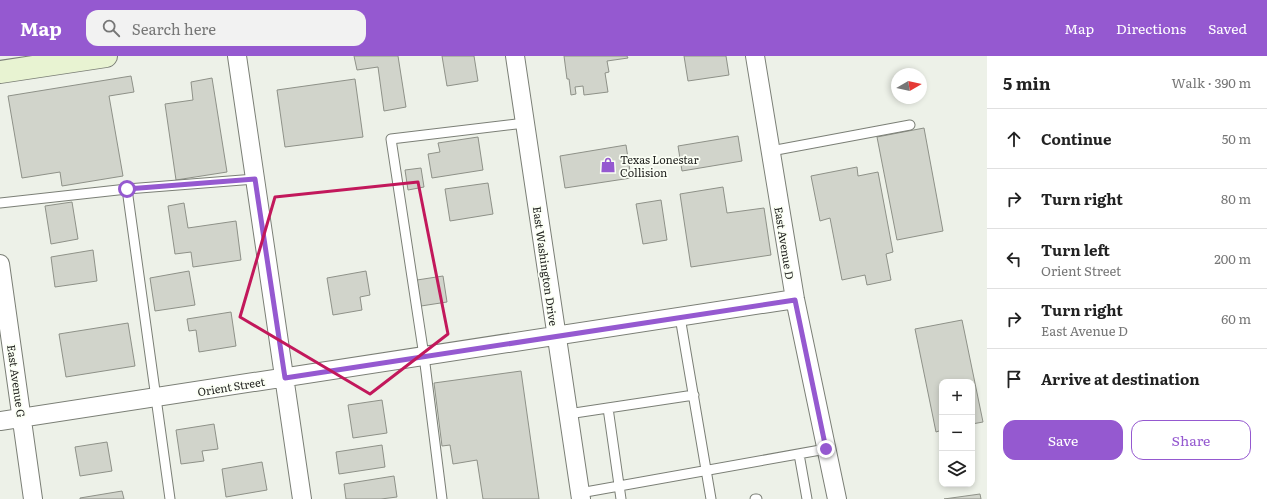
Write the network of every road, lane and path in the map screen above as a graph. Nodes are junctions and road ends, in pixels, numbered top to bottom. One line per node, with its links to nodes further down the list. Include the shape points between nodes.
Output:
1 (106, 56): 5 (main road)
2 (237, 56): 9 (street)
3 (515, 56): 6 (street, East Washington Drive)
4 (755, 56): 8 (street, East Avenue D)
5 (0, 72)
6 (525, 123): 15 (street, East Washington Drive); 16 (lane, via 391,139)
7 (910, 125): 8 (lane)
8 (770, 151): 13 (street, East Avenue D)
9 (255, 179): 10 (lane); 17 (street)
10 (127, 189): 11 (lane); 19 (lane)
11 (0, 202)
12 (0, 264): 22 (street, East Avenue G)
13 (795, 300): 14 (street, Orient Street); 24 (street, East Avenue D)
14 (680, 317): 15 (street, Orient Street); 18 (lane)
15 (556, 336): 16 (street, Orient Street); 21 (street, East Washington Drive)
16 (424, 356): 17 (street, Orient Street); 32 (lane)
17 (285, 378): 19 (street, Orient Street); 31 (street)
18 (694, 395): 20 (lane); 26 (lane)
19 (157, 397): 22 (street, Orient Street); 30 (lane)
20 (608, 408): 21 (lane); 27 (lane)
21 (568, 414): 28 (street, East Washington Drive)
22 (22, 418): 23 (street, Orient Street); 29 (street, East Avenue G)
23 (0, 421)
24 (826, 449): 25 (lane); 36 (street, East Avenue D)
25 (799, 454): 26 (lane); 35 (lane)
26 (707, 471): 27 (lane); 34 (lane)
27 (619, 486): 28 (lane); 33 (lane)
28 (581, 496)
29 (33, 499)
30 (170, 499)
31 (302, 499)
32 (442, 499)
33 (620, 499)
34 (711, 499)
35 (807, 499)
36 (837, 499)

